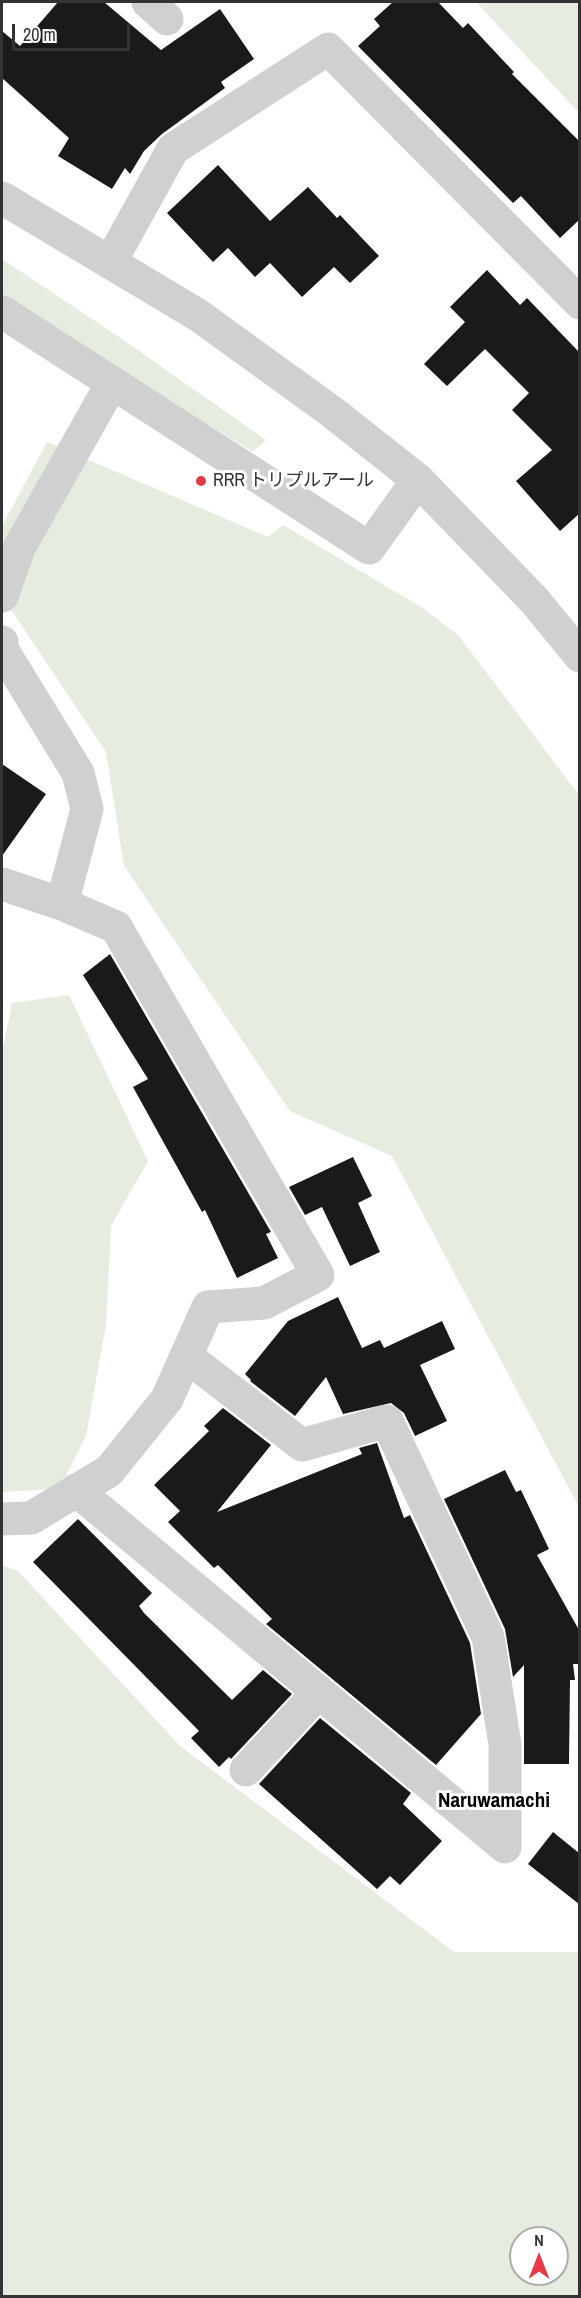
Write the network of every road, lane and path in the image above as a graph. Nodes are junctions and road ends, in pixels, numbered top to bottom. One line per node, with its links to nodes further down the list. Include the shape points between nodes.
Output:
1 (2, 198): 2 (street)
2 (111, 261): 3 (street, via 173,149 328,49); 6 (street, via 198,315)
3 (579, 303)
4 (2, 312): 5 (street)
5 (112, 383): 6 (street, via 369,548); 7 (street, via 19,548)
6 (418, 480): 9 (street, via 534,600)
7 (2, 596)
8 (2, 642): 11 (street, via 2,649 78,773 87,809)
9 (579, 656)
10 (2, 884): 11 (street)
11 (62, 904): 12 (street, via 116,927 318,1275 264,1303 208,1307)
12 (186, 1356): 13 (street, via 167,1399 109,1472); 15 (street, via 302,1445 387,1421 488,1637 505,1746 505,1847)
13 (76, 1490): 14 (street, via 31,1518); 15 (street)
14 (2, 1519)
15 (319, 1692): 16 (street)
16 (246, 1770)

